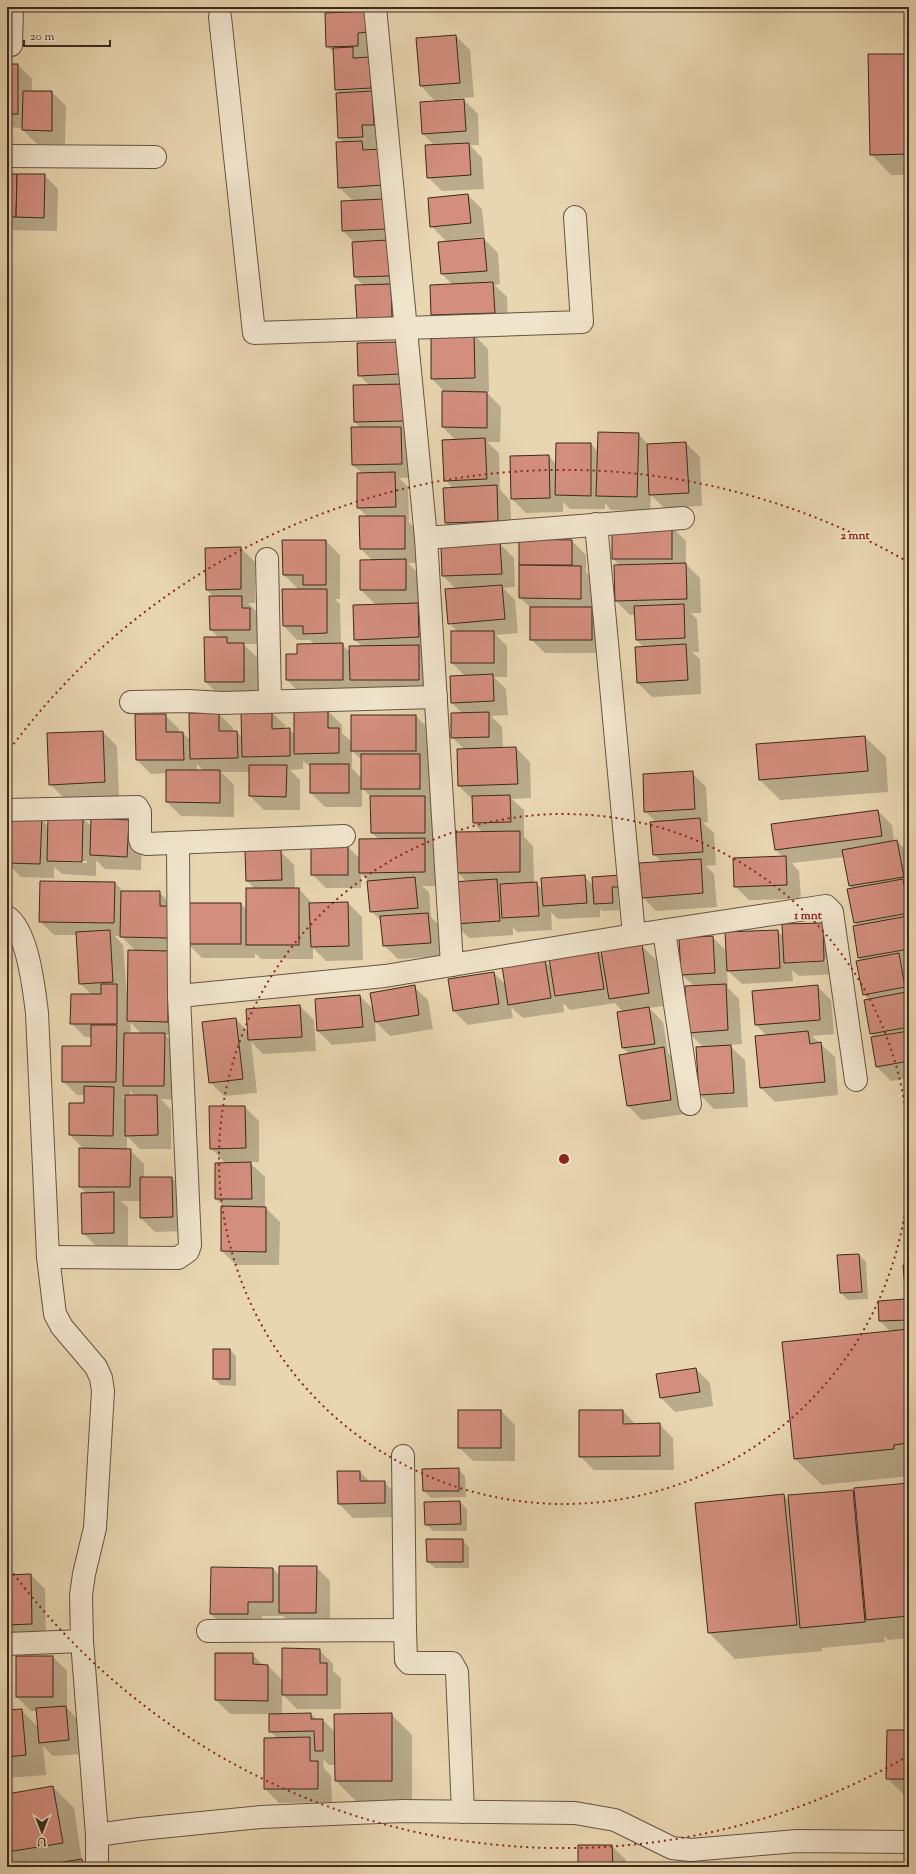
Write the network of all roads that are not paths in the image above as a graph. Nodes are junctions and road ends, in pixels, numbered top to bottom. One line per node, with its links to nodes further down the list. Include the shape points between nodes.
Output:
1 (12, 7): 4 (street)
2 (376, 7): 8 (street)
3 (220, 17): 8 (street, via 254,333)
4 (11, 45)
5 (7, 156): 6 (street)
6 (155, 157)
7 (575, 217): 8 (street, via 582,322)
8 (406, 328): 11 (street)
9 (683, 518): 10 (street)
10 (596, 524): 11 (street); 21 (street)
11 (426, 538): 13 (street)
12 (267, 559): 15 (street)
13 (436, 697): 15 (street); 22 (street)
14 (131, 702): 15 (street)
15 (270, 702)
16 (7, 810): 18 (street, via 137,807 140,812 141,842)
17 (344, 836): 18 (street)
18 (178, 843): 23 (street)
19 (7, 917): 26 (street, via 19,932 34,984)
20 (664, 931): 21 (street); 24 (street, via 822,906 830,908); 25 (street)
21 (634, 935): 22 (street)
22 (452, 965): 23 (street, via 385,976)
23 (179, 996): 26 (street, via 190,1245 188,1251 178,1258)
24 (856, 1080)
25 (690, 1104)
26 (48, 1257): 30 (street, via 55,1314 62,1327 96,1367 101,1378 95,1528 81,1595)
27 (403, 1456): 28 (street)
28 (405, 1630): 29 (street); 32 (street, via 406,1660 412,1664 452,1662 457,1672)
29 (208, 1631)
30 (82, 1641): 31 (street); 33 (street)
31 (7, 1644)
32 (463, 1812): 33 (street, via 403,1811 261,1817); 34 (street, via 575,1813 615,1820 672,1848 691,1850 797,1841)
33 (97, 1835): 35 (street)
34 (909, 1842)
35 (97, 1867)

